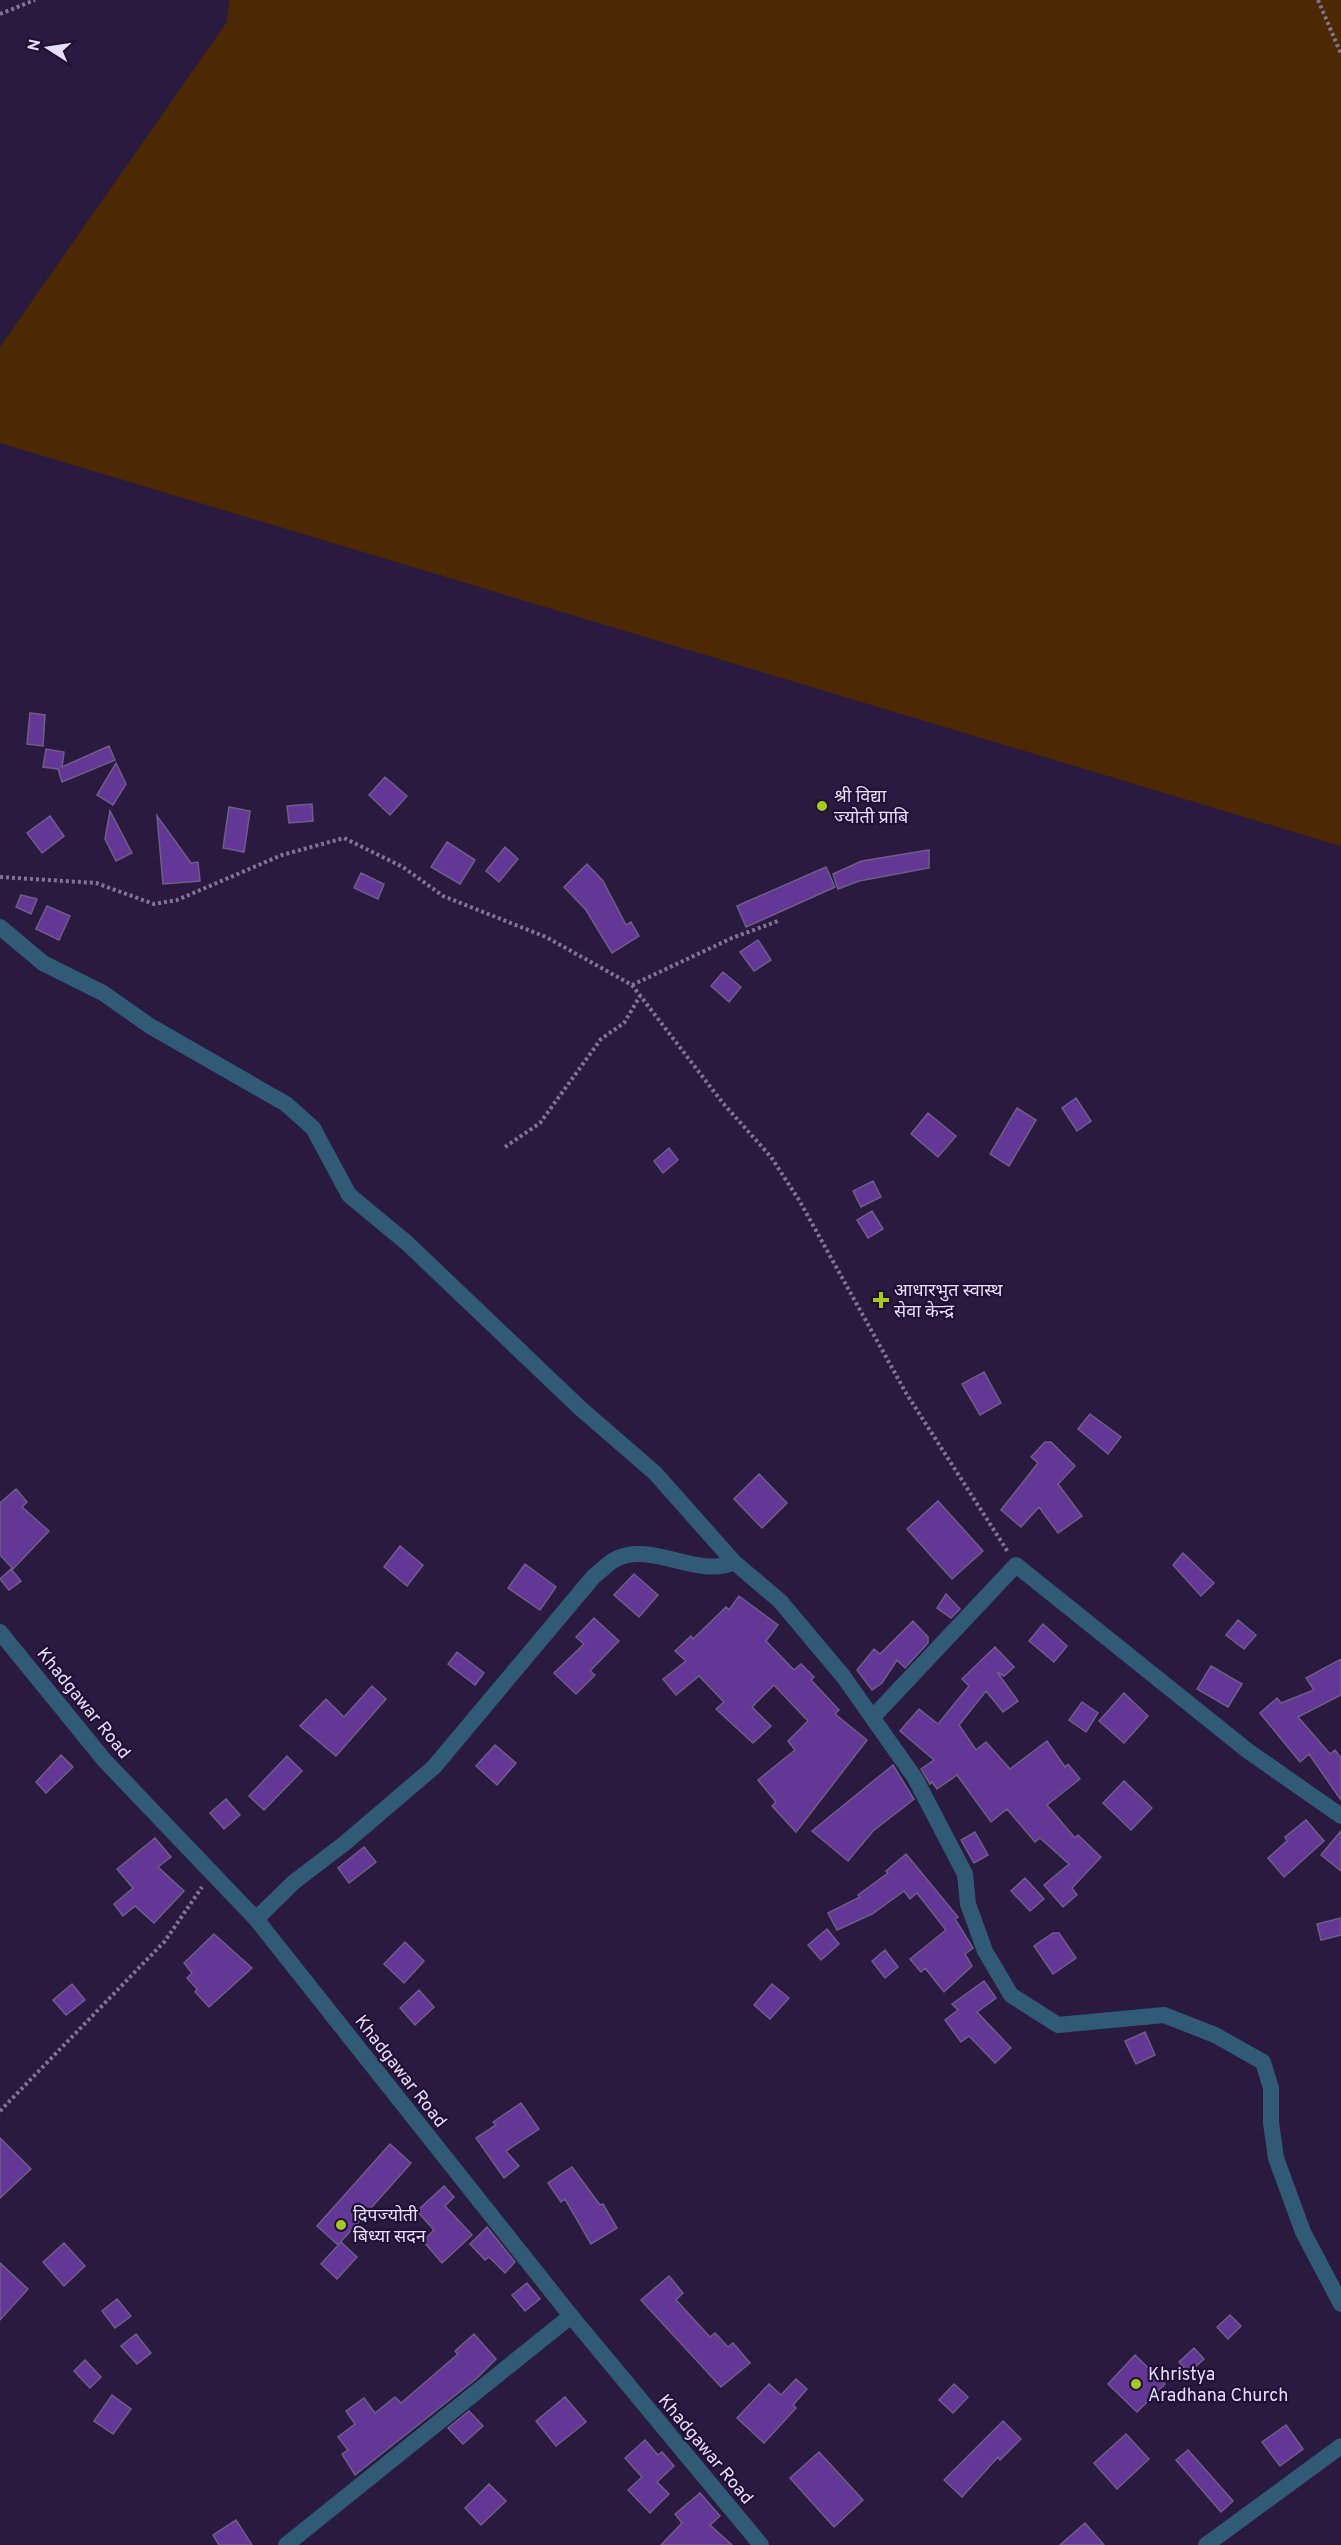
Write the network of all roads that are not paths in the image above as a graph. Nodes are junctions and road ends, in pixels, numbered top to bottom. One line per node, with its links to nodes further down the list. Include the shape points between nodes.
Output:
1 (0, 927): 2 (street, via 43,963 103,993 150,1026 286,1104 313,1128 349,1195 408,1243 580,1408 655,1473)
2 (734, 1562): 4 (street, via 780,1601); 6 (street, via 699,1565 635,1554 616,1559 594,1576 434,1767 345,1844 294,1882)
3 (0, 1632): 6 (street, Khadgawar Road, via 105,1761)
4 (873, 1717): 5 (street, via 1016,1565 1248,1751); 7 (street, via 915,1778 965,1874 969,1904 985,1951 1011,1995 1058,2025 1164,2015 1215,2035 1263,2062 1271,2088 1276,2158 1303,2232)
5 (1341, 1816)
6 (256, 1919): 8 (street, Khadgawar Road)
7 (1341, 2304)
8 (571, 2316): 10 (street); 11 (street, Khadgawar Road)
9 (1341, 2446): 12 (street)
10 (286, 2545)
11 (761, 2545)
12 (1206, 2545)

